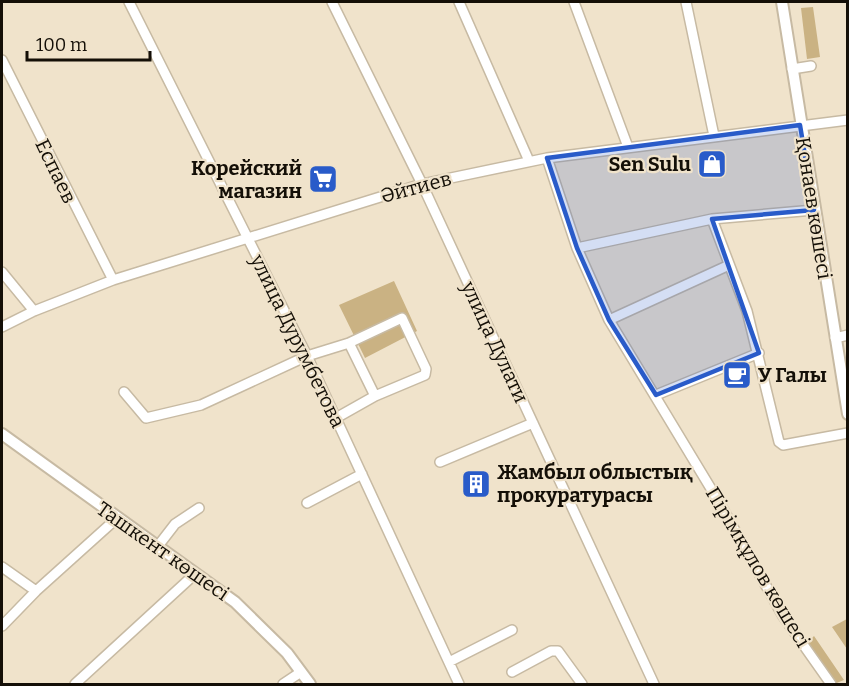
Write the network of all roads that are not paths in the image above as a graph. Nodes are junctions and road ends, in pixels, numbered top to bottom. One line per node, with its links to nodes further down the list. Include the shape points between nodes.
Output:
1 (129, 2): 20 (street, улица Дурумбетова)
2 (332, 2): 17 (street, улица Дулати)
3 (459, 2): 16 (street)
4 (574, 2): 14 (street)
5 (687, 2): 13 (street)
6 (782, 2): 7 (street); 10 (main road, Қонаев көшесі)
7 (786, 2)
8 (2, 60): 24 (street, Еспаев)
9 (810, 66): 10 (street)
10 (792, 69): 12 (main road, Қонаев көшесі)
11 (848, 120): 12 (street, Әйтиев)
12 (800, 125): 13 (street, Әйтиев); 18 (main road, Қонаев көшесі)
13 (714, 136): 14 (street, Әйтиев)
14 (628, 147): 15 (street, Әйтиев)
15 (547, 158): 16 (street, Әйтиев); 21 (street, Пірімқұлов көшесі)
16 (529, 161): 17 (street, Әйтиев)
17 (422, 184): 20 (street, Әйтиев); 38 (street, улица Дулати)
18 (814, 210): 19 (street); 29 (main road, Қонаев көшесі)
19 (712, 219): 21 (street); 22 (street)
20 (247, 237): 24 (street, Әйтиев); 32 (street, улица Дурумбетова)
21 (578, 248): 26 (street, Пірімқұлов көшесі)
22 (728, 266): 26 (street); 31 (street)
23 (2, 272): 25 (street)
24 (113, 280): 25 (street, Әйтиев)
25 (34, 311): 27 (street, Әйтиев)
26 (609, 320): 34 (street, Пірімқұлов көшесі)
27 (2, 327)
28 (848, 335): 29 (street)
29 (835, 338): 36 (main road, Қонаев көшесі)
30 (349, 343): 32 (street); 35 (street); 35 (street, via 402,318 406,324 426,369 425,375)
31 (759, 353): 34 (street); 40 (street, via 779,442 783,445)
32 (307, 356): 33 (street, via 201,405 146,418); 37 (street, улица Дурумбетова)
33 (124, 392)
34 (656, 395): 62 (street, Пірімқұлов көшесі, via 783,616)
35 (375, 396): 37 (street)
36 (848, 414)
37 (336, 418): 42 (street, улица Дурумбетова)
38 (533, 423): 41 (street); 55 (street, улица Дулати)
39 (2, 434): 45 (main road, Ташкент көшесі)
40 (848, 434)
41 (440, 462)
42 (362, 474): 43 (street); 52 (street, улица Дурумбетова)
43 (307, 503)
44 (199, 508): 46 (street, via 175,524)
45 (116, 519): 46 (main road, Ташкент көшесі); 49 (street)
46 (158, 546): 48 (main road, Ташкент көшесі)
47 (2, 567): 49 (street)
48 (196, 573): 53 (main road, Ташкент көшесі, via 236,602); 56 (street)
49 (36, 591): 50 (street)
50 (2, 626)
51 (512, 630): 52 (street)
52 (449, 662): 59 (street, улица Дурумбетова)
53 (301, 672): 57 (street); 58 (main road, Ташкент көшесі)
54 (512, 672): 60 (street, via 558,651)
55 (652, 682): 61 (street)
56 (75, 684)
57 (283, 684)
58 (310, 684)
59 (459, 684)
60 (582, 684)
61 (641, 684)
62 (831, 684)

